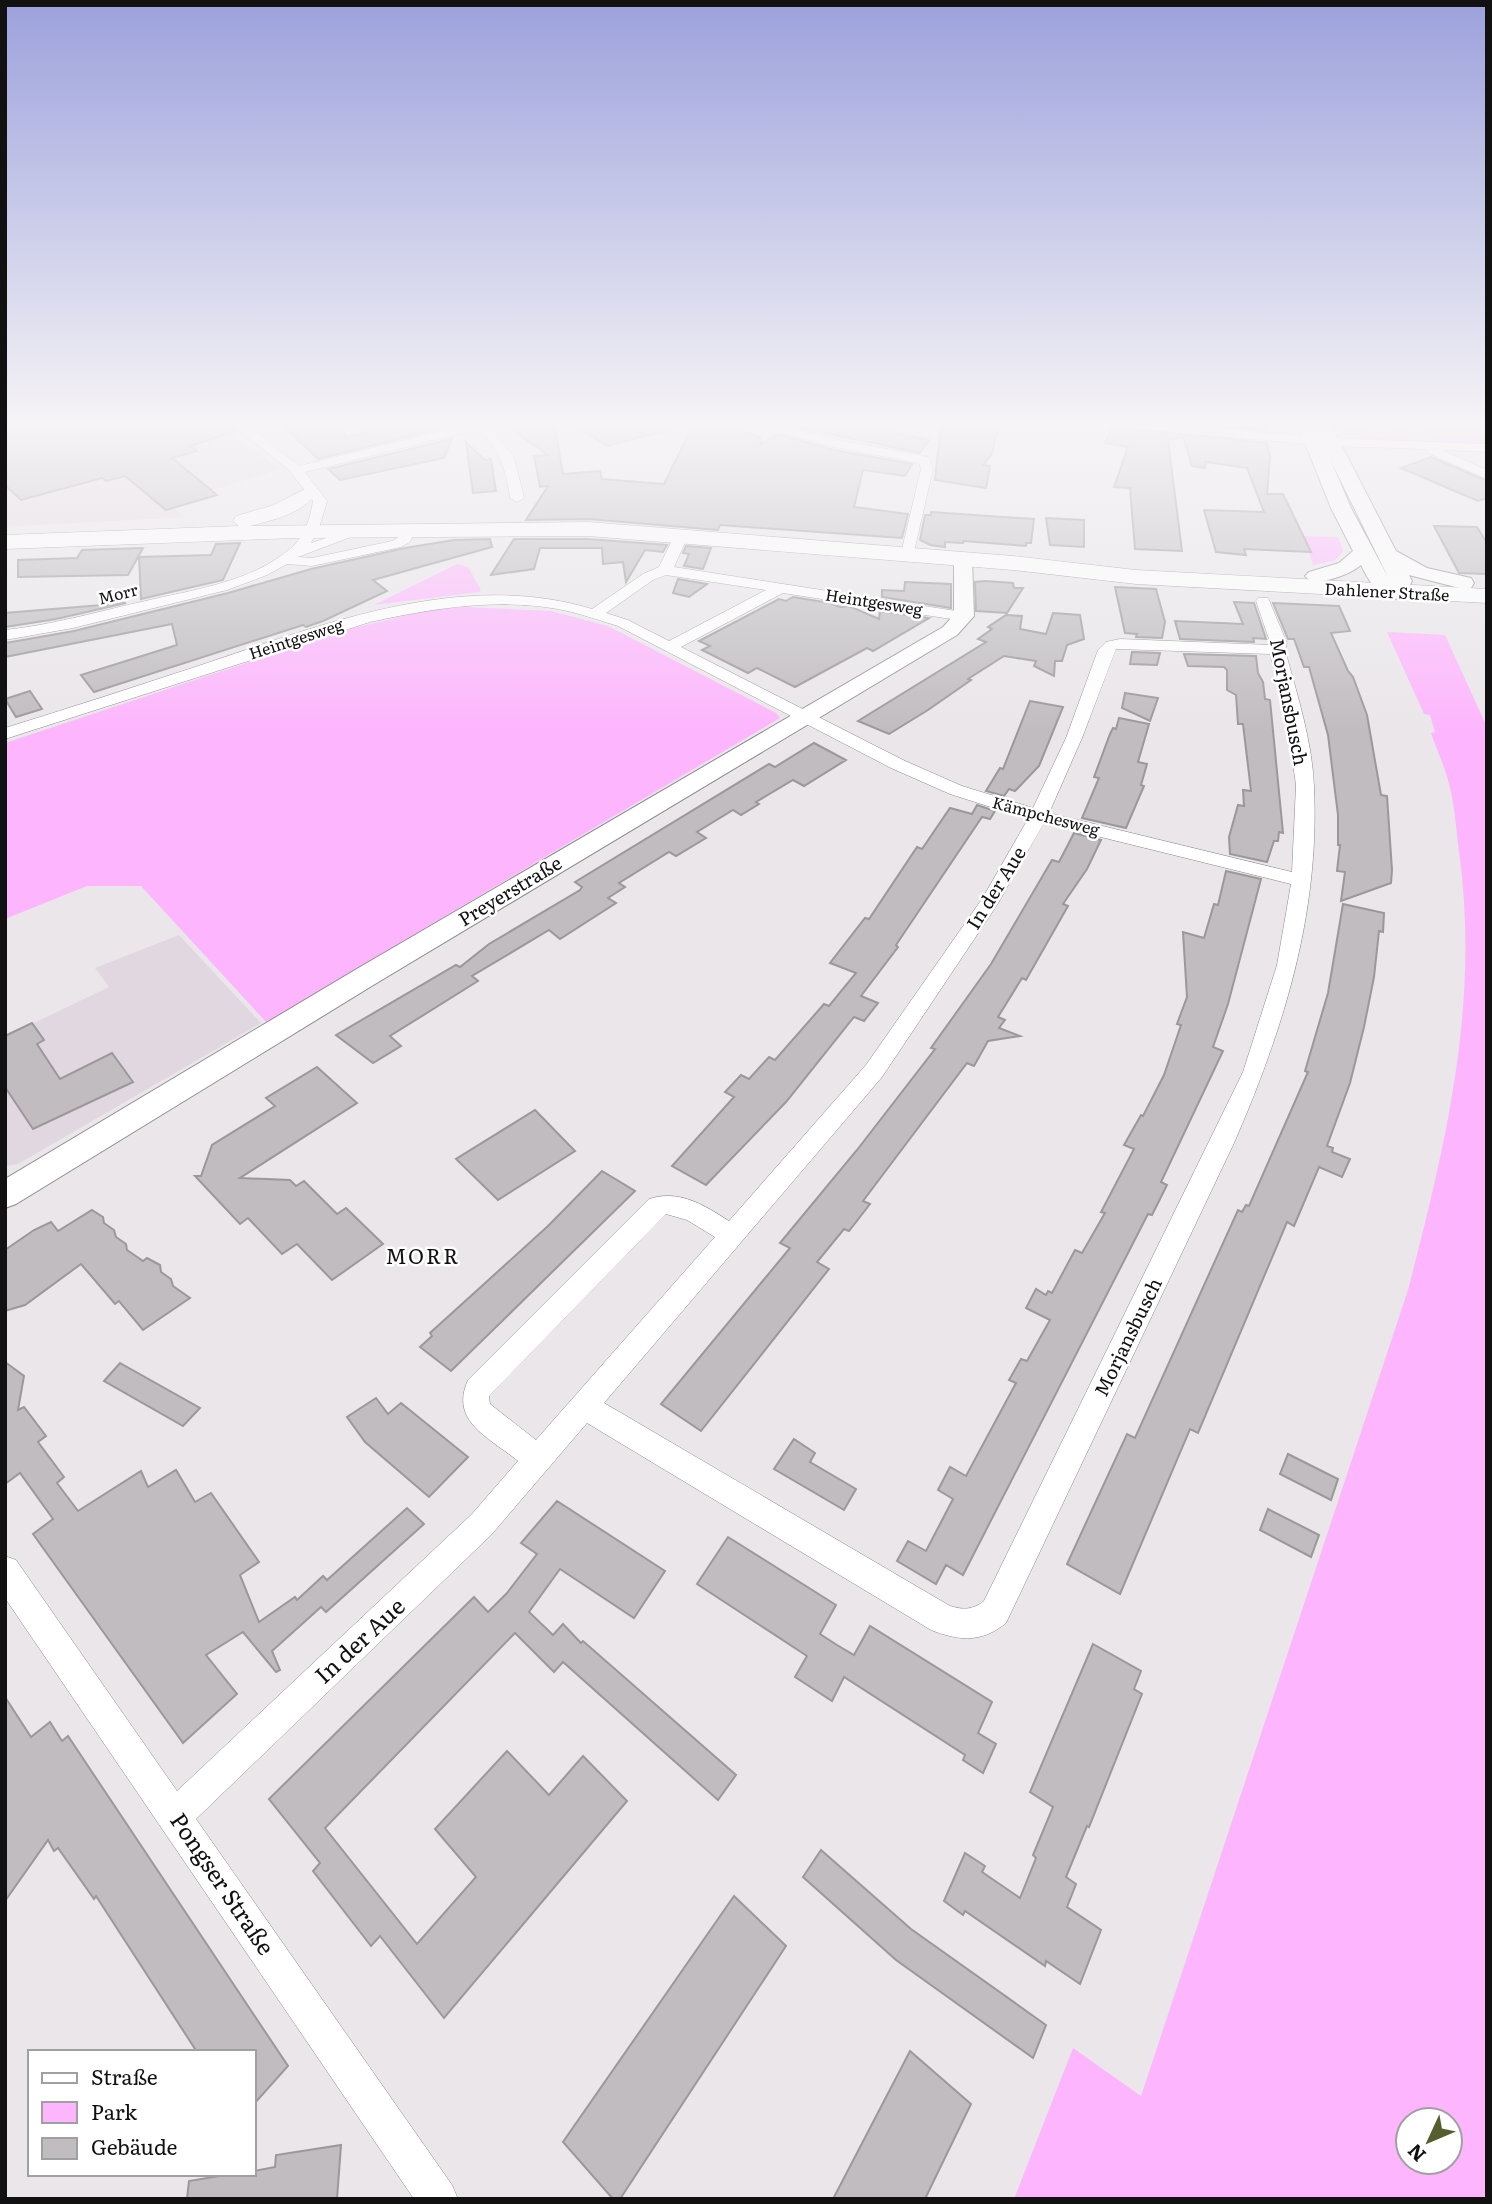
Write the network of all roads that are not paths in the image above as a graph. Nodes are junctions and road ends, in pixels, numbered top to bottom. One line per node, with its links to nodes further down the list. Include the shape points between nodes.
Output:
1 (147, 526): 12 (main road, Dahlener Straße)
2 (274, 526): 14 (main road, Dahlener Straße)
3 (317, 526): 21 (street, Morr)
4 (319, 526): 21 (street, Morr, via 267,570)
5 (321, 526): 11 (street, Dahlener Straße, via 312,562 396,544 405,539)
6 (363, 526): 11 (main road, Dahlener Straße)
7 (619, 526): 15 (main road, Dahlener Straße)
8 (914, 526): 15 (street)
9 (1354, 526): 16 (main road)
10 (1372, 526): 17 (main road)
11 (409, 529): 13 (main road, Dahlener Straße, via 576,529)
12 (5, 533)
13 (681, 536): 18 (main road, Dahlener Straße); 19 (street)
14 (5, 542)
15 (909, 549): 20 (main road, Dahlener Straße)
16 (1364, 552): 20 (main road, via 1346,567); 22 (main road)
17 (1389, 555): 22 (main road); 23 (main road, via 1420,573)
18 (963, 559): 22 (main road, Dahlener Straße, via 1136,578); 28 (street)
19 (665, 570): 24 (street, Heintgesweg); 27 (street, via 648,576)
20 (1316, 576): 22 (main road, Dahlener Straße)
21 (238, 580): 29 (street, Morr, via 47,629)
22 (1391, 584): 23 (main road, Dahlener Straße); 25 (main road, Dahlener Straße)
23 (1475, 584)
24 (783, 587): 28 (street, Heintgesweg); 30 (street)
25 (1487, 596)
26 (1263, 601): 31 (street, Morjansbusch, via 1279,643)
27 (596, 613): 30 (street, Heintgesweg); 33 (street, Heintgesweg, via 517,600 405,608)
28 (964, 616): 32 (street, Preyerstraße, via 950,631)
29 (5, 635)
30 (671, 646): 32 (street, Heintgesweg)
31 (1277, 650): 34 (street, In der Aue, via 1111,645); 35 (street, Morjansbusch, via 1305,785)
32 (804, 716): 34 (street, Kämpchesweg, via 925,778); 36 (street, Preyerstraße)
33 (5, 734)
34 (1040, 817): 35 (street, Kämpchesweg); 37 (street, In der Aue, via 990,901 874,1071)
35 (1301, 880): 38 (street, Morjansbusch, via 1287,965 1254,1072 989,1618 969,1625 942,1619)
36 (5, 1195)
37 (732, 1236): 38 (street, In der Aue); 39 (street, via 679,1205 662,1203 478,1389 477,1411)
38 (585, 1407): 39 (street, In der Aue)
39 (538, 1459): 41 (street, In der Aue, via 467,1540)
40 (5, 1571): 41 (street, Pongser Straße)
41 (176, 1816): 42 (street, Pongser Straße)
42 (438, 2199)

